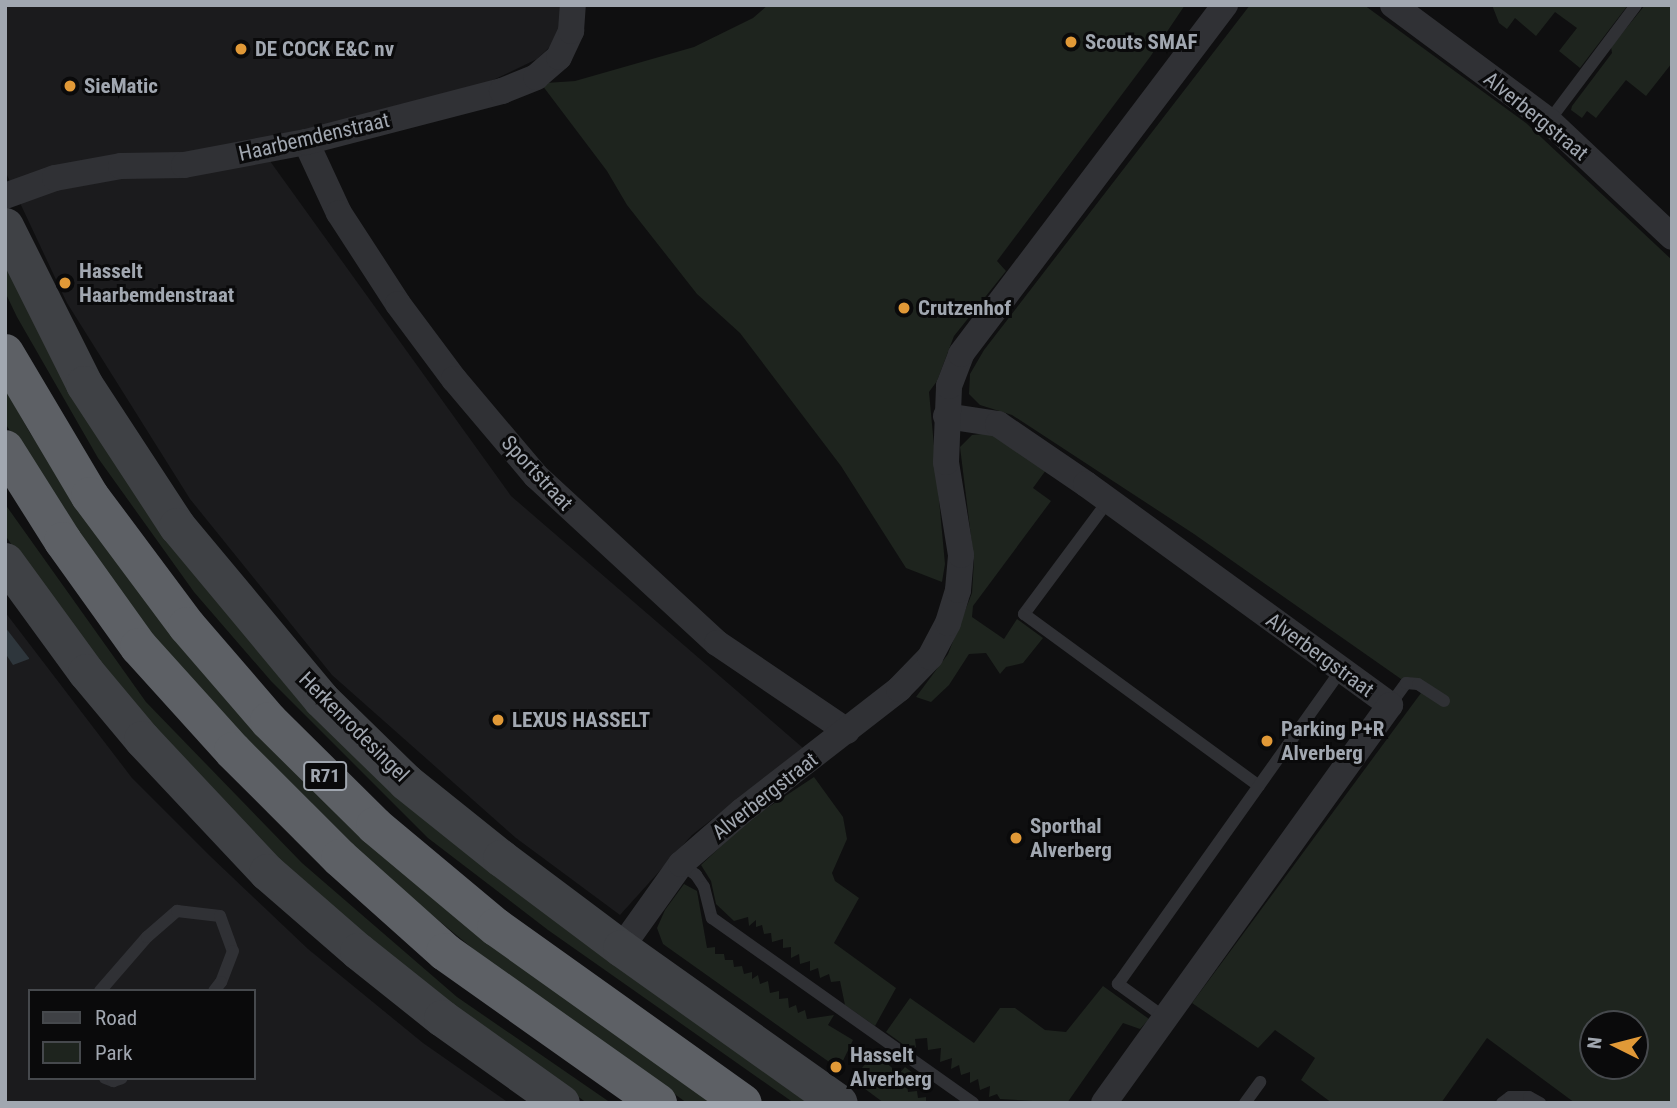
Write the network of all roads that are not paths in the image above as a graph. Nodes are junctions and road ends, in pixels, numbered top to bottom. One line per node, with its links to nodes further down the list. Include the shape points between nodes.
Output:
1 (573, 5): 6 (street, Haarbemdenstraat, via 571,32 559,57 536,77 502,91)
2 (1225, 5): 11 (street, Alverbergstraat, via 961,355 949,386)
3 (1636, 5): 5 (lane)
4 (1400, 8): 5 (street, Alverbergstraat)
5 (1549, 121): 9 (street, Alverbergstraat)
6 (306, 142): 7 (street, Haarbemdenstraat, via 184,165 121,166 55,178); 18 (street, Sportstraat, via 339,213 398,304 536,476 717,643)
7 (5, 196)
8 (5, 226): 21 (street, Herkenrodesingel, via 84,384 162,503 303,678 407,782)
9 (1672, 237)
10 (5, 354): 28 (highway, R71, via 90,496 187,626 269,721 375,826 496,927)
11 (946, 416): 13 (street, Alverbergstraat, via 998,424); 18 (street, Alverbergstraat, via 946,462 961,555 958,590 948,623 930,657)
12 (5, 449): 27 (highway, R71, via 63,541 139,647 233,751 340,858 445,952)
13 (1108, 500): 15 (street, Alverbergstraat); 19 (lane, via 1024,614)
14 (5, 561): 26 (street, via 86,672 142,739 267,872 431,1010)
15 (1341, 670): 17 (street, Alverbergstraat); 19 (lane)
16 (1444, 701): 17 (lane, via 1418,684 1406,683)
17 (1390, 705): 24 (street, Alverbergstraat)
18 (847, 731): 20 (street, Alverbergstraat)
19 (1259, 786): 24 (lane, via 1118,984)
20 (681, 864): 21 (street, Alverbergstraat); 30 (lane, via 704,887 712,918)
21 (621, 948): 29 (street, Herkenrodesingel)
22 (102, 989): 23 (lane, via 147,937 177,911 220,916 233,951)
23 (216, 989)
24 (1164, 1017): 31 (street, Alverbergstraat)
25 (1260, 1082): 32 (lane)
26 (561, 1103)
27 (658, 1103)
28 (743, 1103)
29 (839, 1103)
30 (973, 1103)
31 (1104, 1103)
32 (1245, 1103)
33 (1502, 1103): 34 (lane, via 1510,1097 1528,1097)
34 (1540, 1103)

